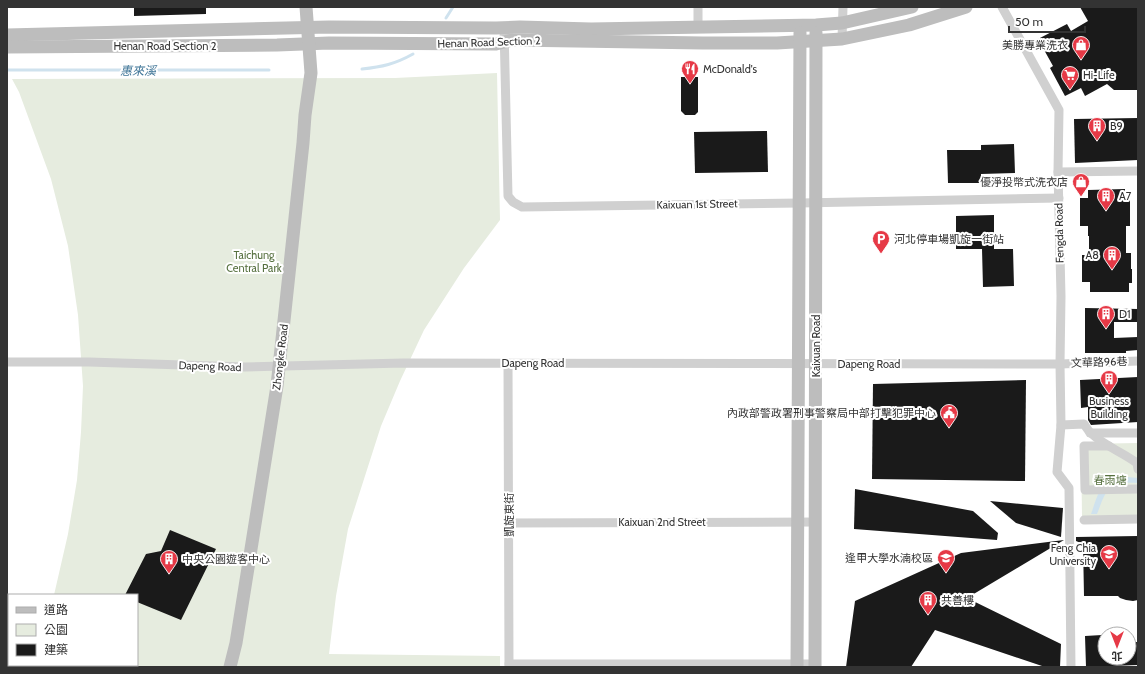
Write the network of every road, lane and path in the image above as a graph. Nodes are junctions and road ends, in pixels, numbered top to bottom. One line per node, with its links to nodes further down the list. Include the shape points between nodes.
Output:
1 (306, 7): 11 (street, Zhongke Road)
2 (698, 7): 10 (street)
3 (843, 7): 7 (street)
4 (912, 7): 7 (street, Henan Road Section 2)
5 (966, 7): 14 (street, Henan Road Section 2, via 909,25)
6 (1002, 7): 20 (street, Fengda Road, via 1058,110)
7 (842, 23): 8 (street, Henan Road Section 2); 14 (street)
8 (816, 25): 9 (street, Henan Road Section 2); 15 (street, Kaixuan Road)
9 (800, 26): 10 (street, Henan Road Section 2); 16 (street, Kaixuan Road)
10 (698, 27): 13 (street, Henan Road Section 2, via 520,27)
11 (308, 28): 12 (street, Henan Road Section 2); 13 (street, Henan Road Section 2); 17 (street, Zhongke Road)
12 (7, 35)
13 (504, 35): 16 (street, Henan Road Section 2, via 512,40 703,43); 17 (street, Henan Road Section 2, via 496,44); 22 (street, Kaixuan 1st Street, via 508,196 517,205 529,207)
14 (842, 39): 15 (street, Henan Road Section 2)
15 (816, 40): 16 (street, Henan Road Section 2); 23 (street, Kaixuan Road)
16 (800, 41): 22 (street, Kaixuan Road)
17 (309, 44): 18 (street, Henan Road Section 2); 30 (street, Zhongke Road, via 311,74)
18 (7, 47)
19 (1138, 171): 20 (street)
20 (1058, 172): 21 (street, Fengda Road)
21 (1059, 198): 23 (street, Kaixuan 1st Street); 29 (street, Fengda Road)
22 (800, 203): 23 (street, Kaixuan 1st Street); 27 (street, Kaixuan Road)
23 (816, 203): 28 (street, Kaixuan Road)
24 (1138, 361): 29 (street, 文華路96巷)
25 (7, 362): 30 (street, Dapeng Road)
26 (508, 363): 27 (street, Dapeng Road); 30 (street, Dapeng Road); 41 (street, 凱旋東街)
27 (799, 364): 28 (street, Dapeng Road); 39 (street, Kaixuan Road)
28 (816, 364): 29 (street, Dapeng Road); 40 (street, Kaixuan Road)
29 (1060, 364): 31 (street, Fengda Road)
30 (280, 366): 45 (street, Zhongke Road)
31 (1061, 425): 33 (street, via 1084,424); 46 (street, Fengda Road, via 1057,472 1069,488)
32 (1138, 432): 33 (street)
33 (1090, 433): 34 (street)
34 (1109, 446): 35 (street); 36 (street, via 1084,446 1085,490)
35 (1138, 465)
36 (1138, 489)
37 (1138, 519): 38 (street)
38 (1084, 520)
39 (797, 522): 40 (street, Kaixuan 2nd Street); 41 (street, Kaixuan 2nd Street); 42 (street, Kaixuan Road)
40 (816, 522): 44 (street, Kaixuan Road)
41 (509, 523): 43 (street, 凱旋東街)
42 (797, 665): 43 (street); 44 (street)
43 (509, 666)
44 (816, 666)
45 (230, 667)
46 (1071, 667)

